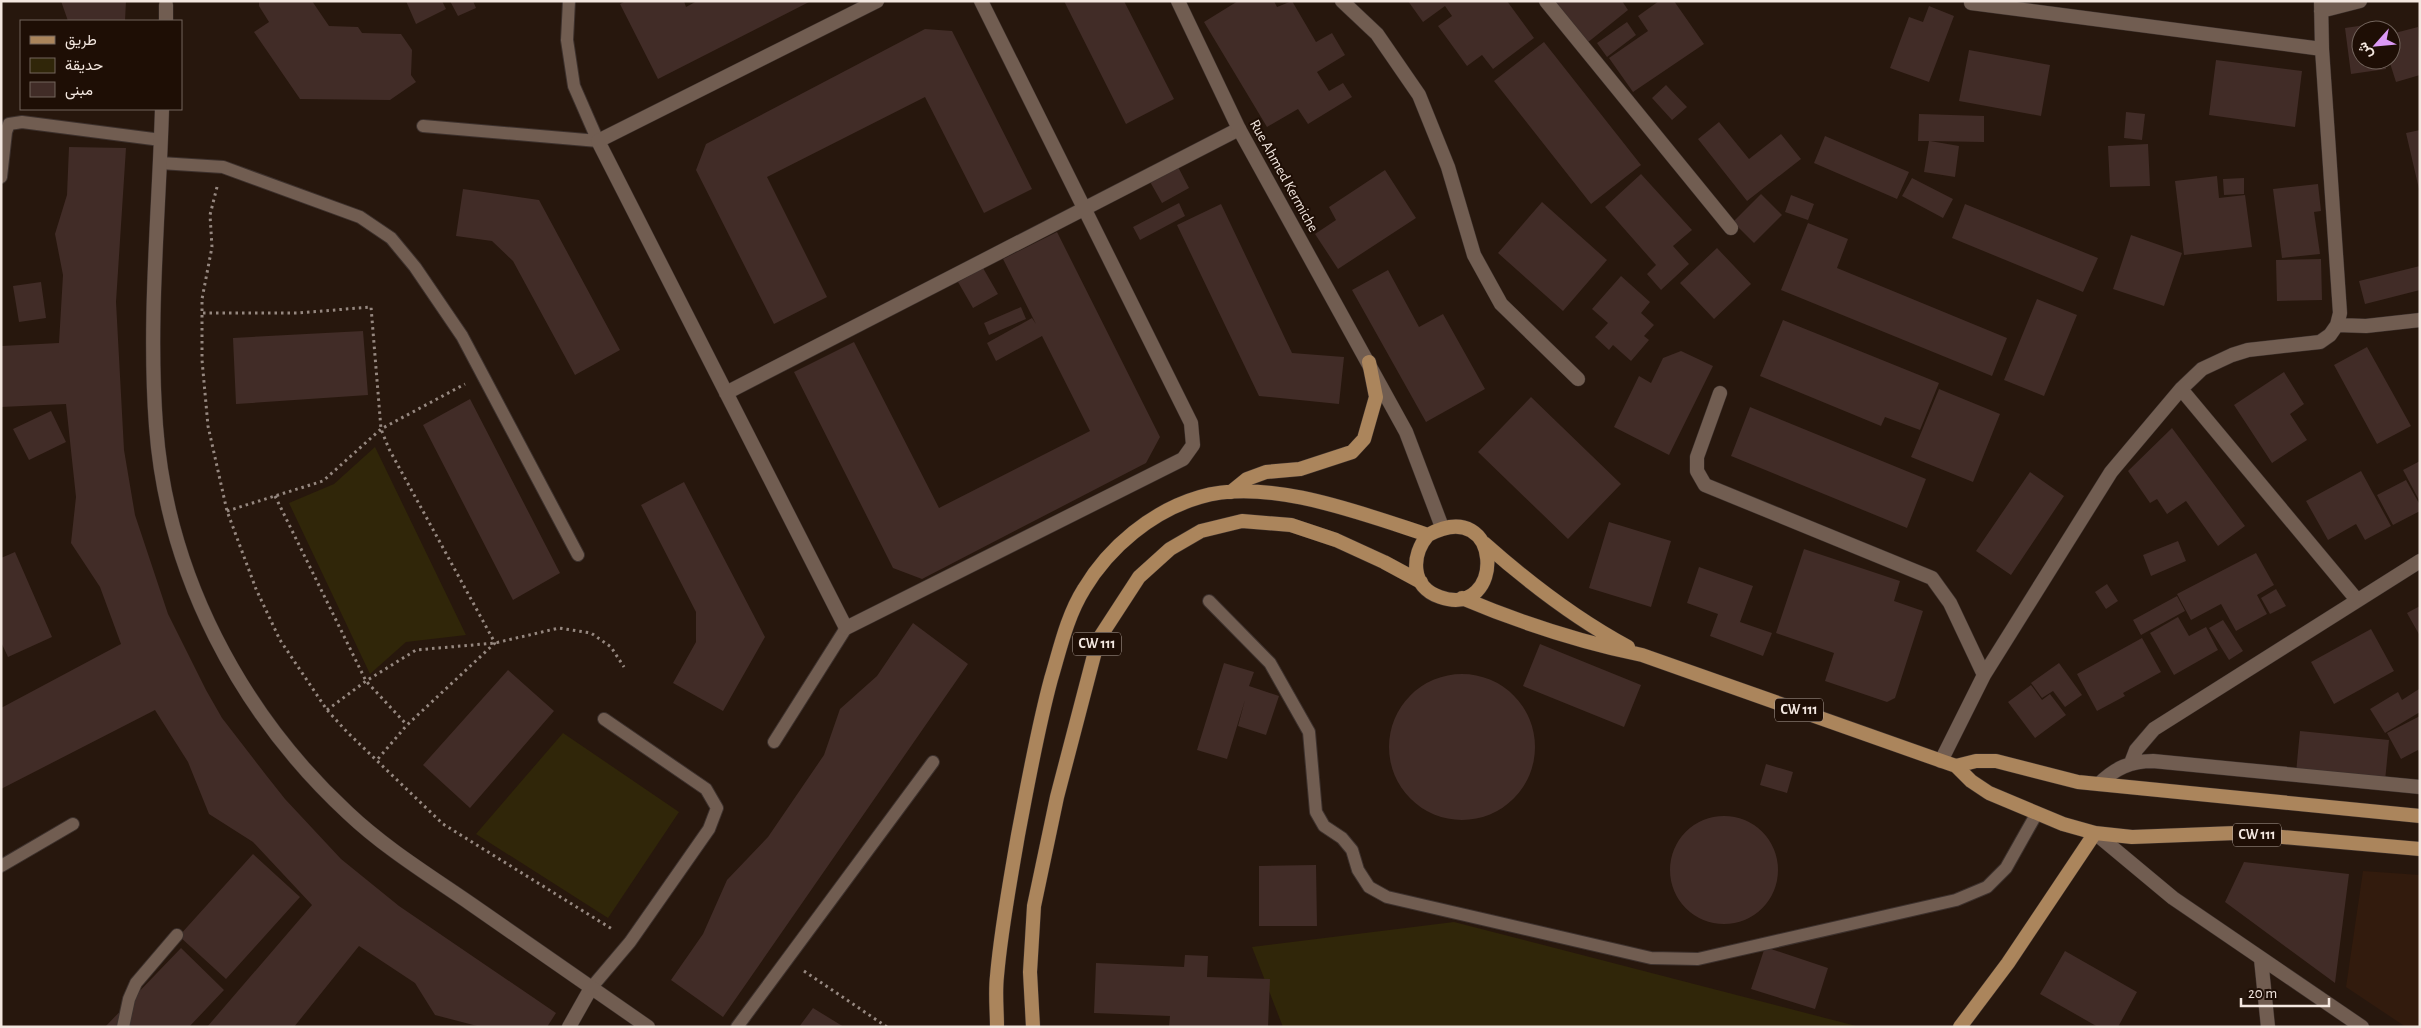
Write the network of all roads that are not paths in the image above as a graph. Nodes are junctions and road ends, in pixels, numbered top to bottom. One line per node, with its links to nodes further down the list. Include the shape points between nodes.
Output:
1 (569, 1): 17 (lane, via 567,40 574,86)
2 (877, 1): 17 (street)
3 (981, 1): 20 (street)
4 (1178, 1): 15 (street, Rue Ahmed Kermiche)
5 (1342, 1): 25 (street, via 1377,34 1419,94 1448,167 1474,255 1502,304)
6 (1546, 1): 21 (street)
7 (2360, 1): 10 (street)
8 (1971, 3): 12 (street)
9 (166, 5): 11 (street)
10 (2321, 6): 12 (street)
11 (166, 20)
12 (2322, 49): 23 (street, via 2340,313)
13 (162, 110): 16 (street)
14 (424, 126): 17 (lane)
15 (1240, 129): 20 (street); 24 (street, Rue Ahmed Kermiche)
16 (161, 140): 18 (street); 19 (lane, via 22,122 9,124)
17 (598, 141): 27 (street)
18 (160, 163): 33 (lane, via 223,167 360,217 390,238 415,267 462,336); 58 (street, via 156,214 156,427 164,488 176,541 196,598 242,685 270,726 306,770 349,814 395,851)
19 (1, 177)
20 (1083, 208): 27 (street); 39 (street, via 1191,422 1193,445 1183,459)
21 (1731, 228)
22 (2420, 320): 23 (street)
23 (2337, 325): 26 (street, via 2320,342 2232,354 2202,369)
24 (1369, 362): 29 (main road, via 1376,397 1364,439 1352,452 1300,469 1266,472 1247,479); 30 (street, Rue Ahmed Kermiche, via 1406,432)
25 (1578, 379)
26 (2181, 389): 37 (street); 41 (street, via 2111,472)
27 (726, 393): 39 (street)
28 (1720, 393): 41 (street, via 1697,457 1697,471 1705,485 1932,578 1950,603)
29 (1231, 492): 31 (main road, via 1292,494); 63 (main road, via 1200,496 1170,509 1135,531 1105,559 1083,589 1067,625 1037,732 1009,886 996,978)
30 (1442, 527): 31 (main road); 32 (main road, via 1457,526 1472,531)
31 (1428, 535): 35 (main road, via 1416,557 1416,570)
32 (1483, 542): 36 (main road, via 1488,552 1487,575 1473,594); 40 (main road, via 1575,615)
33 (578, 555)
34 (2420, 561): 37 (street)
35 (1421, 582): 36 (main road, via 1439,597 1450,600); 64 (main road, CW 111, via 1336,540 1291,525 1242,521 1200,531 1170,549 1139,577 1098,640 1070,739 1034,906 1030,972)
36 (1462, 598): 40 (main road, CW 111, via 1532,627)
37 (2356, 600): 46 (street, via 2154,729 2136,750)
38 (1209, 601): 50 (lane, via 1270,663 1310,732 1316,812 1324,826 1342,838 1352,850 1358,870 1369,887 1387,897 1651,958 1698,959 1956,900 1987,888 2006,868)
39 (846, 628): 43 (lane)
40 (1642, 655): 44 (main road, CW 111)
41 (1984, 675): 44 (street)
42 (604, 719): 58 (lane, via 706,789 717,808 709,829 630,942)
43 (774, 742)
44 (1941, 760): 47 (main road, CW 111)
45 (933, 762): 62 (lane)
46 (2130, 763): 48 (street); 49 (street, via 2153,761)
47 (1956, 766): 48 (main road, via 1996,761 2059,778); 50 (main road, CW 111, via 1980,788)
48 (2099, 784): 51 (main road)
49 (2420, 787)
50 (2037, 813): 53 (main road, CW 111)
51 (2420, 816)
52 (73, 824): 55 (lane)
53 (2095, 833): 54 (main road, CW 111, via 2132,837 2236,833); 57 (street, via 2173,898); 65 (main road, via 2008,963)
54 (2420, 849)
55 (1, 866)
56 (177, 935): 59 (lane, via 136,982)
57 (2262, 959): 66 (street); 67 (street)
58 (591, 988): 60 (street); 61 (street)
59 (124, 1027)
60 (569, 1027)
61 (648, 1027)
62 (737, 1027)
63 (997, 1027)
64 (1033, 1027)
65 (1960, 1027)
66 (2268, 1027)
67 (2362, 1027)

